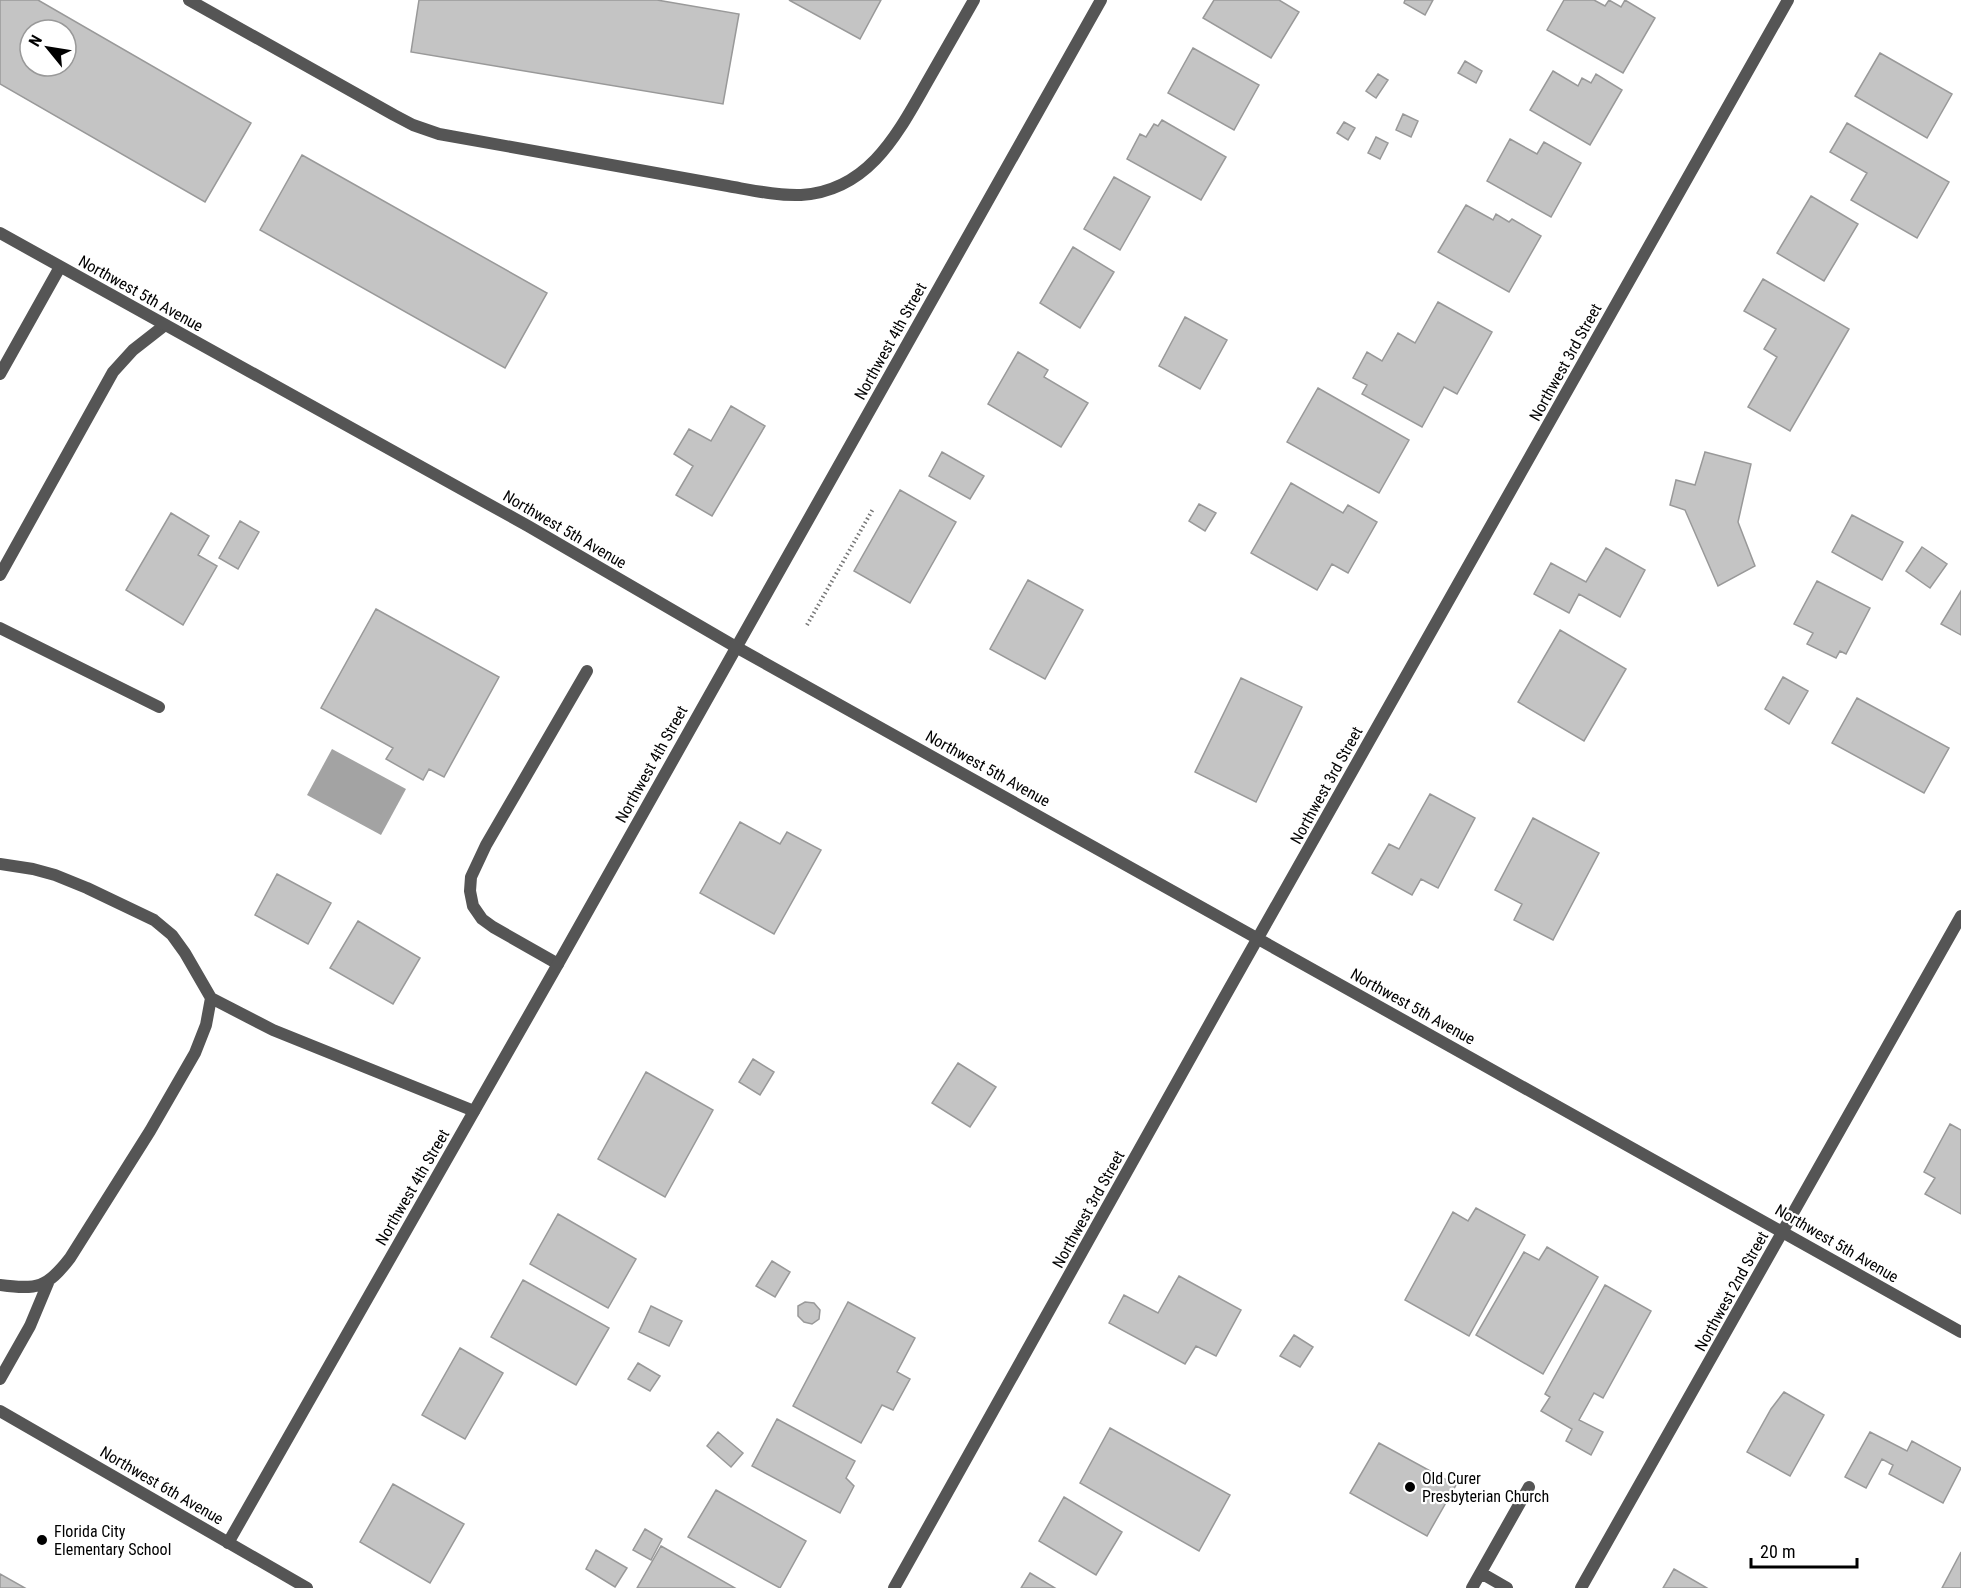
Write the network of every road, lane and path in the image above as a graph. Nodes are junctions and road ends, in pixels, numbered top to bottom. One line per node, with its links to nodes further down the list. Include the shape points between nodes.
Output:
1 (189, 0): 2 (street, via 394,115 439,134 728,186 801,195 841,184 881,155 905,122)
2 (974, 0)
3 (1101, 0): 13 (street, Northwest 4th Street)
4 (1788, 0): 18 (street, Northwest 3rd Street)
5 (0, 233): 6 (street, Northwest 5th Avenue)
6 (60, 267): 7 (street, Northwest 5th Avenue); 8 (street)
7 (165, 325): 10 (street, via 113,372); 13 (street, Northwest 5th Avenue, via 528,526)
8 (0, 374)
9 (873, 509): 11 (path)
10 (0, 575)
11 (807, 625)
12 (0, 628): 15 (street)
13 (736, 647): 18 (street, Northwest 5th Avenue); 19 (street, Northwest 4th Street)
14 (587, 671): 19 (street, via 471,877 473,906 487,923)
15 (159, 707)
16 (0, 864): 20 (street, via 55,875 154,920 185,952)
17 (1961, 916): 22 (street, Northwest 2nd Street)
18 (1258, 938): 22 (street, Northwest 5th Avenue); 32 (street, Northwest 3rd Street)
19 (558, 964): 21 (street, Northwest 4th Street)
20 (211, 998): 21 (street, via 273,1030); 23 (street, via 195,1053 85,1236)
21 (474, 1111): 29 (street, Northwest 4th Street)
22 (1783, 1232): 25 (street, Northwest 5th Avenue); 35 (street, Northwest 2nd Street)
23 (48, 1283): 24 (street, via 34,1287); 26 (street, via 30,1326)
24 (0, 1285)
25 (1961, 1332)
26 (0, 1379)
27 (0, 1411): 29 (street, Northwest 6th Avenue)
28 (1529, 1487): 30 (street)
29 (228, 1543): 31 (street, Northwest 6th Avenue)
30 (1480, 1573): 33 (street); 34 (street)
31 (307, 1588)
32 (894, 1588)
33 (1472, 1588)
34 (1507, 1588)
35 (1581, 1588)

